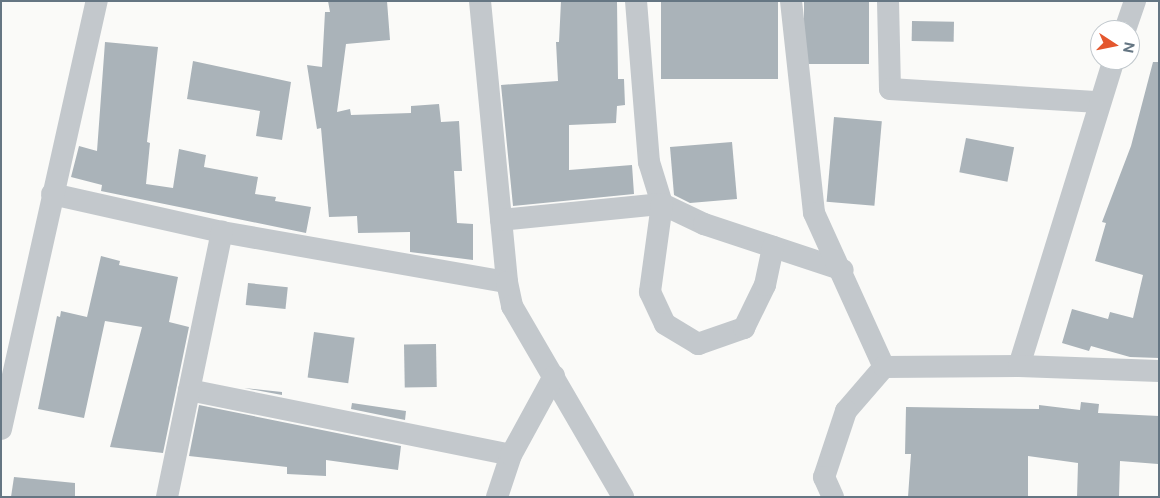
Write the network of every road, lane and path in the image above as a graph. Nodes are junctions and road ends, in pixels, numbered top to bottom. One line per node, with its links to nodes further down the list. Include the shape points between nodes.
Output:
1 (97, 1): 10 (street)
2 (480, 1): 12 (street)
3 (636, 1): 11 (street, via 649,162)
4 (791, 1): 15 (street, via 814,213)
5 (888, 1): 9 (street, via 890,89)
6 (1135, 1): 7 (street)
7 (1128, 20)
8 (1110, 70): 9 (street)
9 (1099, 102): 17 (street)
10 (52, 194): 13 (street); 22 (street)
11 (662, 204): 12 (street); 14 (street, via 704,224); 14 (street, via 650,292 665,324 698,344 744,328 765,285)
12 (501, 220): 16 (street)
13 (222, 232): 16 (street); 21 (street)
14 (773, 247): 15 (street)
15 (843, 270): 18 (street)
16 (507, 282): 20 (street, via 512,306)
17 (1019, 366): 18 (street); 19 (street)
18 (884, 367): 27 (street, via 846,411 824,477)
19 (1159, 372)
20 (554, 376): 23 (street); 26 (street)
21 (189, 390): 23 (street); 24 (street)
22 (2, 421)
23 (511, 455): 25 (street)
24 (167, 497)
25 (497, 497)
26 (623, 497)
27 (833, 497)

